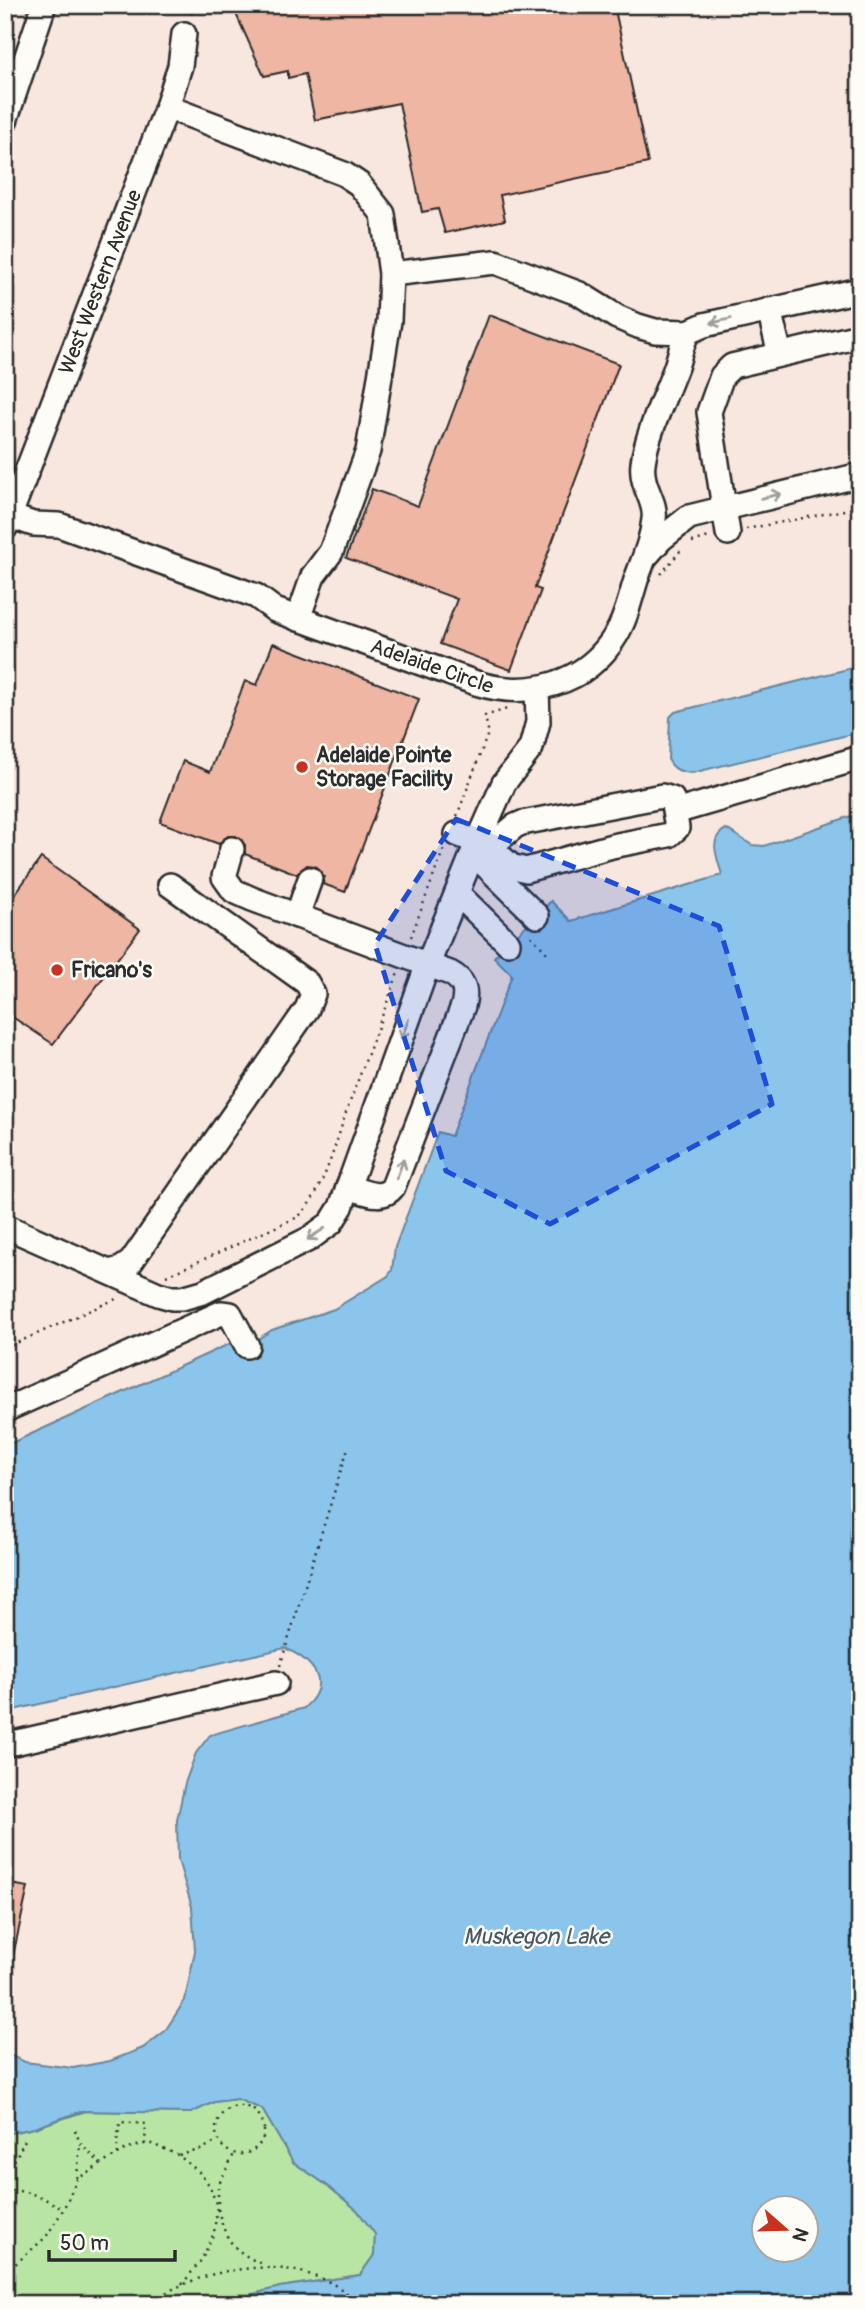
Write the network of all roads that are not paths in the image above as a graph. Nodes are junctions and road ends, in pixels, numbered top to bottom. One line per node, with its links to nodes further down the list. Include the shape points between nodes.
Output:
1 (44, 5): 4 (street)
2 (184, 34): 3 (street, West Western Avenue)
3 (167, 107): 5 (street, via 352,178 383,214); 15 (street, West Western Avenue)
4 (5, 121)
5 (391, 274): 8 (street, via 495,262 580,294 638,326); 18 (street, via 389,321 368,451 331,552 313,576)
6 (860, 290): 7 (street)
7 (769, 310): 8 (street, one-way to 8); 10 (street)
8 (688, 332): 12 (street, Adelaide Circle, via 645,454 643,477)
9 (860, 343): 10 (street, via 851,338)
10 (780, 354): 13 (street, via 728,367 710,408)
11 (860, 475): 13 (street, Adelaide Circle, one-way to 11)
12 (649, 497): 14 (street, via 669,513); 17 (street, Adelaide Circle, via 655,518)
13 (724, 507): 14 (street, Adelaide Circle); 16 (street)
14 (692, 516): 17 (street, Adelaide Circle)
15 (8, 522): 18 (street, Adelaide Circle, via 59,526 257,596)
16 (728, 533)
17 (647, 555): 19 (street, Adelaide Circle, via 622,624 607,647 569,677)
18 (298, 619): 19 (street, Adelaide Circle, via 488,687)
19 (537, 689): 22 (street, via 538,722 531,748 504,783)
20 (860, 758): 21 (street)
21 (675, 812): 22 (street, via 672,799 662,796 522,823); 22 (street, via 677,828 669,835 535,869 518,869)
22 (474, 844): 26 (street); 26 (street, via 523,929)
23 (232, 849): 27 (street, via 225,872 229,887)
24 (310, 879): 27 (street)
25 (170, 885): 31 (street, via 307,983 313,994 131,1262)
26 (457, 893): 28 (street)
27 (297, 916): 28 (street)
28 (428, 964): 29 (street, one-way to 29); 29 (street, one-way to 28, via 381,1195 393,1187 463,1006 465,993 459,978)
29 (348, 1187): 31 (street, one-way to 31, via 336,1216 323,1230 203,1292 166,1297)
30 (5, 1226): 31 (street)
31 (109, 1272)
32 (247, 1346): 33 (street, via 230,1314 221,1313)
33 (5, 1410)
34 (276, 1683): 35 (street)
35 (5, 1745)

